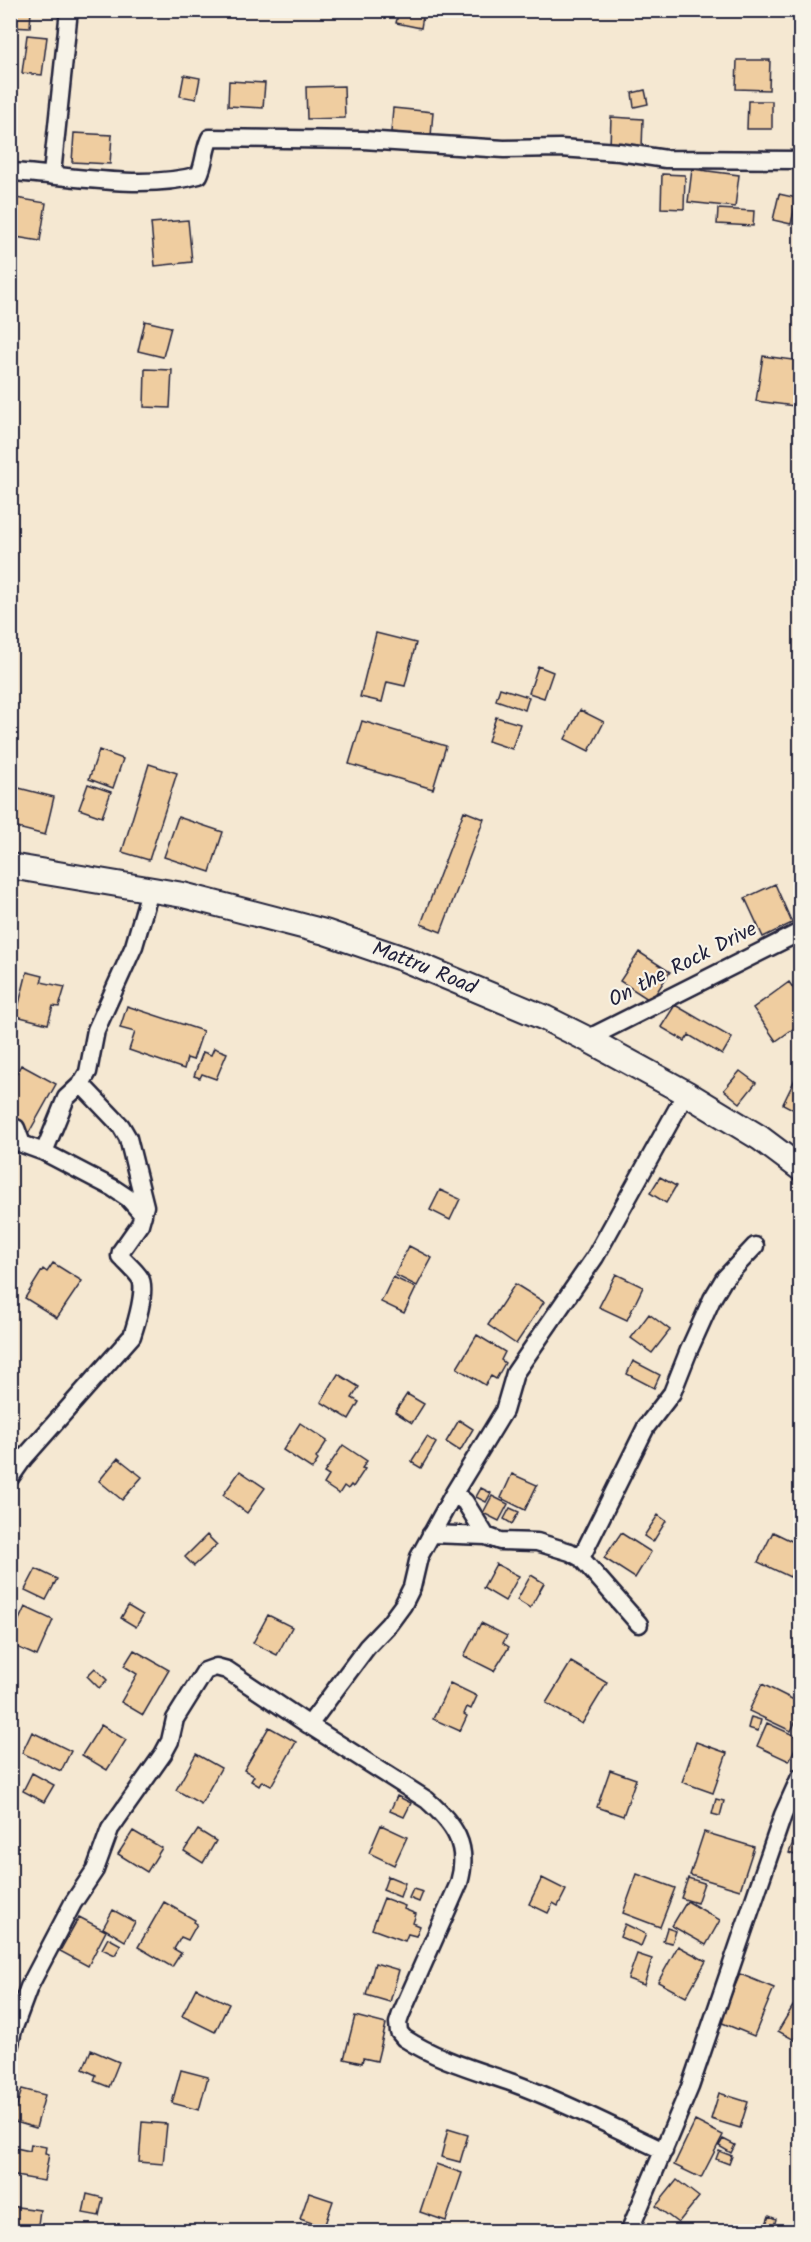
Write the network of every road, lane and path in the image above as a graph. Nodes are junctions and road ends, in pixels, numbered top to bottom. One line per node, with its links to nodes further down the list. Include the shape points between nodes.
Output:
1 (69, 10): 4 (street)
2 (801, 160): 4 (street, via 666,159 560,148 210,138 200,175 190,178 145,182)
3 (10, 172): 4 (street)
4 (52, 174)
5 (10, 866): 6 (main road, Mattru Road)
6 (150, 891): 8 (main road, Mattru Road, via 183,895 325,932 404,959); 9 (street, via 134,946 96,1030 88,1072)
7 (801, 932): 8 (street, On the Rock Drive)
8 (587, 1039): 10 (main road, Mattru Road)
9 (81, 1084): 12 (street, via 66,1098); 14 (street, via 128,1138 145,1206)
10 (686, 1093): 13 (main road, Mattru Road); 17 (street, via 595,1257 515,1373 504,1411)
11 (12, 1133): 12 (street, via 22,1144)
12 (44, 1152): 14 (street, via 113,1188)
13 (801, 1168)
14 (143, 1215): 16 (street, via 120,1256 142,1280 132,1336)
15 (755, 1246): 20 (street, via 724,1279 712,1299 672,1393 646,1427)
16 (10, 1478)
17 (453, 1493): 18 (street); 19 (street, via 465,1502)
18 (431, 1534): 19 (street); 22 (street, via 418,1557 412,1587 403,1605)
19 (486, 1536): 20 (street, via 500,1541 537,1542)
20 (581, 1558): 21 (street)
21 (639, 1624)
22 (309, 1725): 24 (street, via 227,1670 216,1667 205,1671 175,1719 163,1754 110,1829 95,1870 29,1987); 25 (street, via 427,1800 454,1828 462,1846 464,1866 459,1883 406,2000 399,2032 472,2071 582,2112)
23 (801, 1777): 25 (street, via 783,1815 690,2087)
24 (10, 2044)
25 (664, 2151): 26 (street)
26 (629, 2232)

